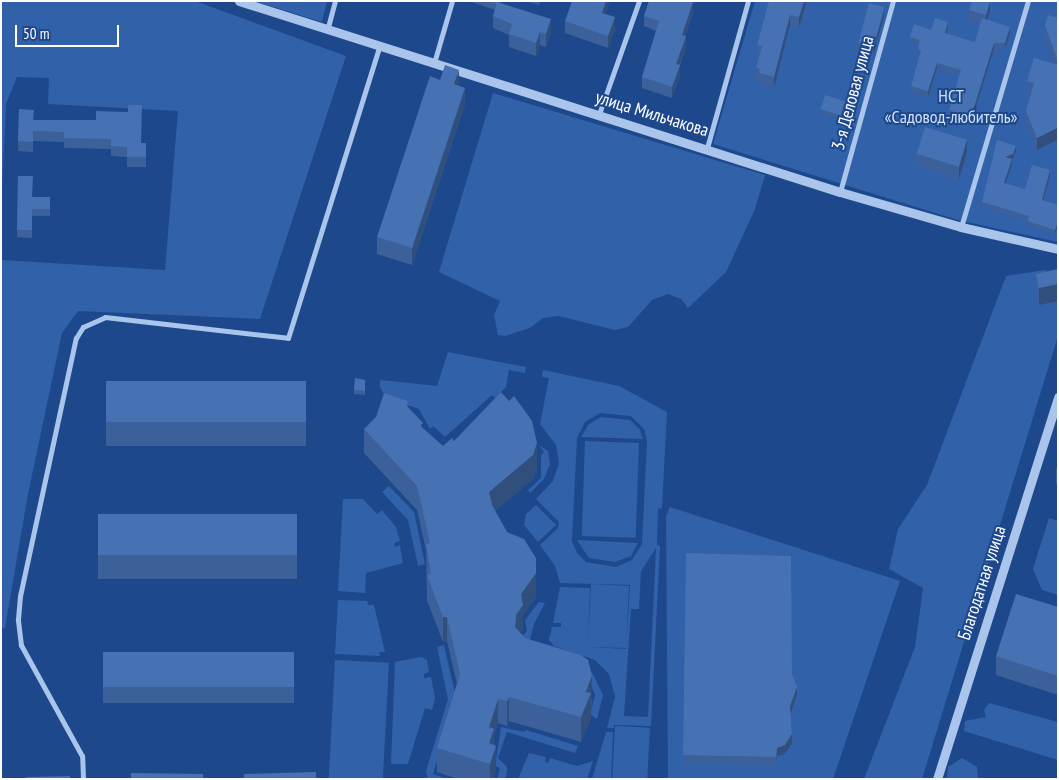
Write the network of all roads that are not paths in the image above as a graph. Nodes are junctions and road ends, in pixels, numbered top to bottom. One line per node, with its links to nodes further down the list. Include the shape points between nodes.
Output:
1 (239, 1): 8 (street, улица Мильчакова)
2 (335, 1): 8 (street)
3 (452, 1): 10 (street)
4 (639, 1): 11 (street)
5 (748, 1): 12 (street)
6 (893, 1): 13 (street, 3-я Деловая улица)
7 (1028, 1): 14 (street)
8 (328, 27): 9 (street, улица Мильчакова)
9 (380, 45): 10 (street, улица Мильчакова); 17 (street, via 288,338 105,317 83,327 76,338 20,596 18,625 21,645 32,669 82,756)
10 (434, 63): 11 (street, улица Мильчакова)
11 (599, 114): 12 (street, улица Мильчакова)
12 (707, 148): 13 (street, улица Мильчакова)
13 (840, 192): 14 (street, улица Мильчакова)
14 (962, 227): 15 (street, улица Мильчакова)
15 (1058, 250)
16 (1058, 397): 18 (street, Благодатная улица)
17 (83, 779)
18 (936, 779)

